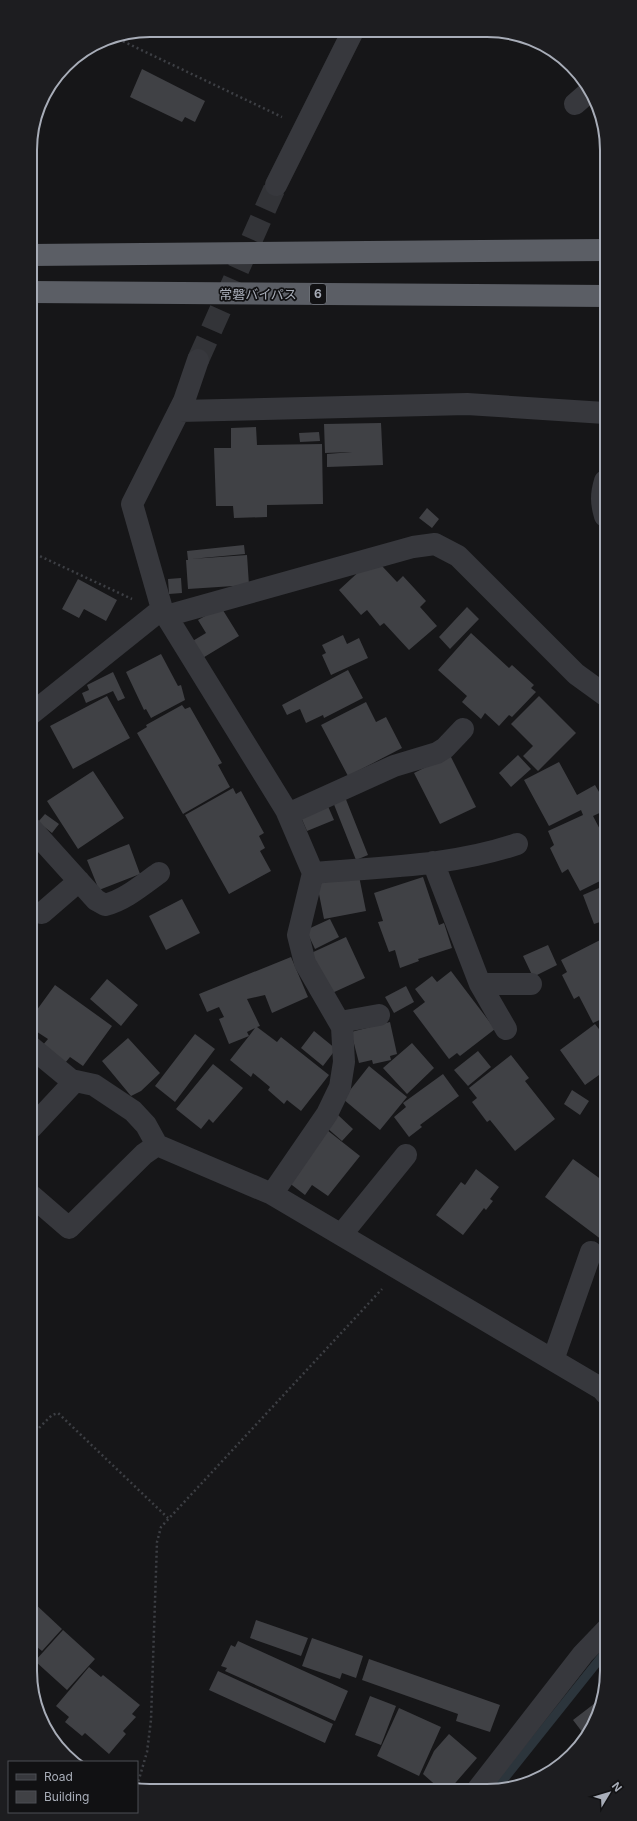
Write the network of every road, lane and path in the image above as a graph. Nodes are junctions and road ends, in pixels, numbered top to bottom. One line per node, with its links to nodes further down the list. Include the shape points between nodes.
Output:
1 (350, 37): 5 (street)
2 (122, 41): 5 (path)
3 (586, 95): 4 (street)
4 (575, 104)
5 (305, 128): 6 (street)
6 (276, 185)
7 (600, 250): 8 (highway)
8 (37, 256)
9 (37, 292): 10 (highway, 常磐バイパス / 6)
10 (600, 296)
11 (198, 360): 12 (street)
12 (179, 411): 13 (street, via 466,404); 15 (street, via 132,504)
13 (600, 413)
14 (37, 555): 15 (path)
15 (164, 613): 16 (street, via 413,547 435,544 458,556 576,674); 17 (street); 19 (street)
16 (600, 691)
17 (37, 709)
18 (463, 729): 19 (street, via 437,753 394,766)
19 (288, 814): 24 (street)
20 (37, 834): 25 (street)
21 (517, 844): 22 (street, via 495,851)
22 (433, 862): 24 (street); 27 (street)
23 (159, 873): 25 (street, via 128,895 105,905 96,900)
24 (313, 873): 30 (street, via 298,935 305,963)
25 (79, 880): 26 (street)
26 (42, 913)
27 (480, 984): 28 (street); 31 (street)
28 (531, 984)
29 (378, 1015): 30 (street)
30 (340, 1022): 37 (street, via 344,1062 340,1087 328,1114)
31 (506, 1029)
32 (37, 1051): 33 (street)
33 (75, 1081): 34 (street); 35 (street, via 94,1085 133,1111 146,1125)
34 (37, 1122)
35 (157, 1146): 37 (street); 38 (street, via 144,1154 69,1228)
36 (406, 1155): 39 (street)
37 (272, 1194): 39 (street)
38 (37, 1200)
39 (341, 1235): 41 (street)
40 (591, 1252): 42 (street)
41 (400, 1269): 42 (street); 45 (path)
42 (553, 1360): 43 (street)
43 (600, 1386)
44 (37, 1430): 45 (path, via 52,1415 58,1413)
45 (168, 1518): 47 (path, via 161,1527 157,1542 151,1720 147,1752)
46 (600, 1636): 48 (street, via 583,1654)
47 (138, 1783)
48 (482, 1784)

